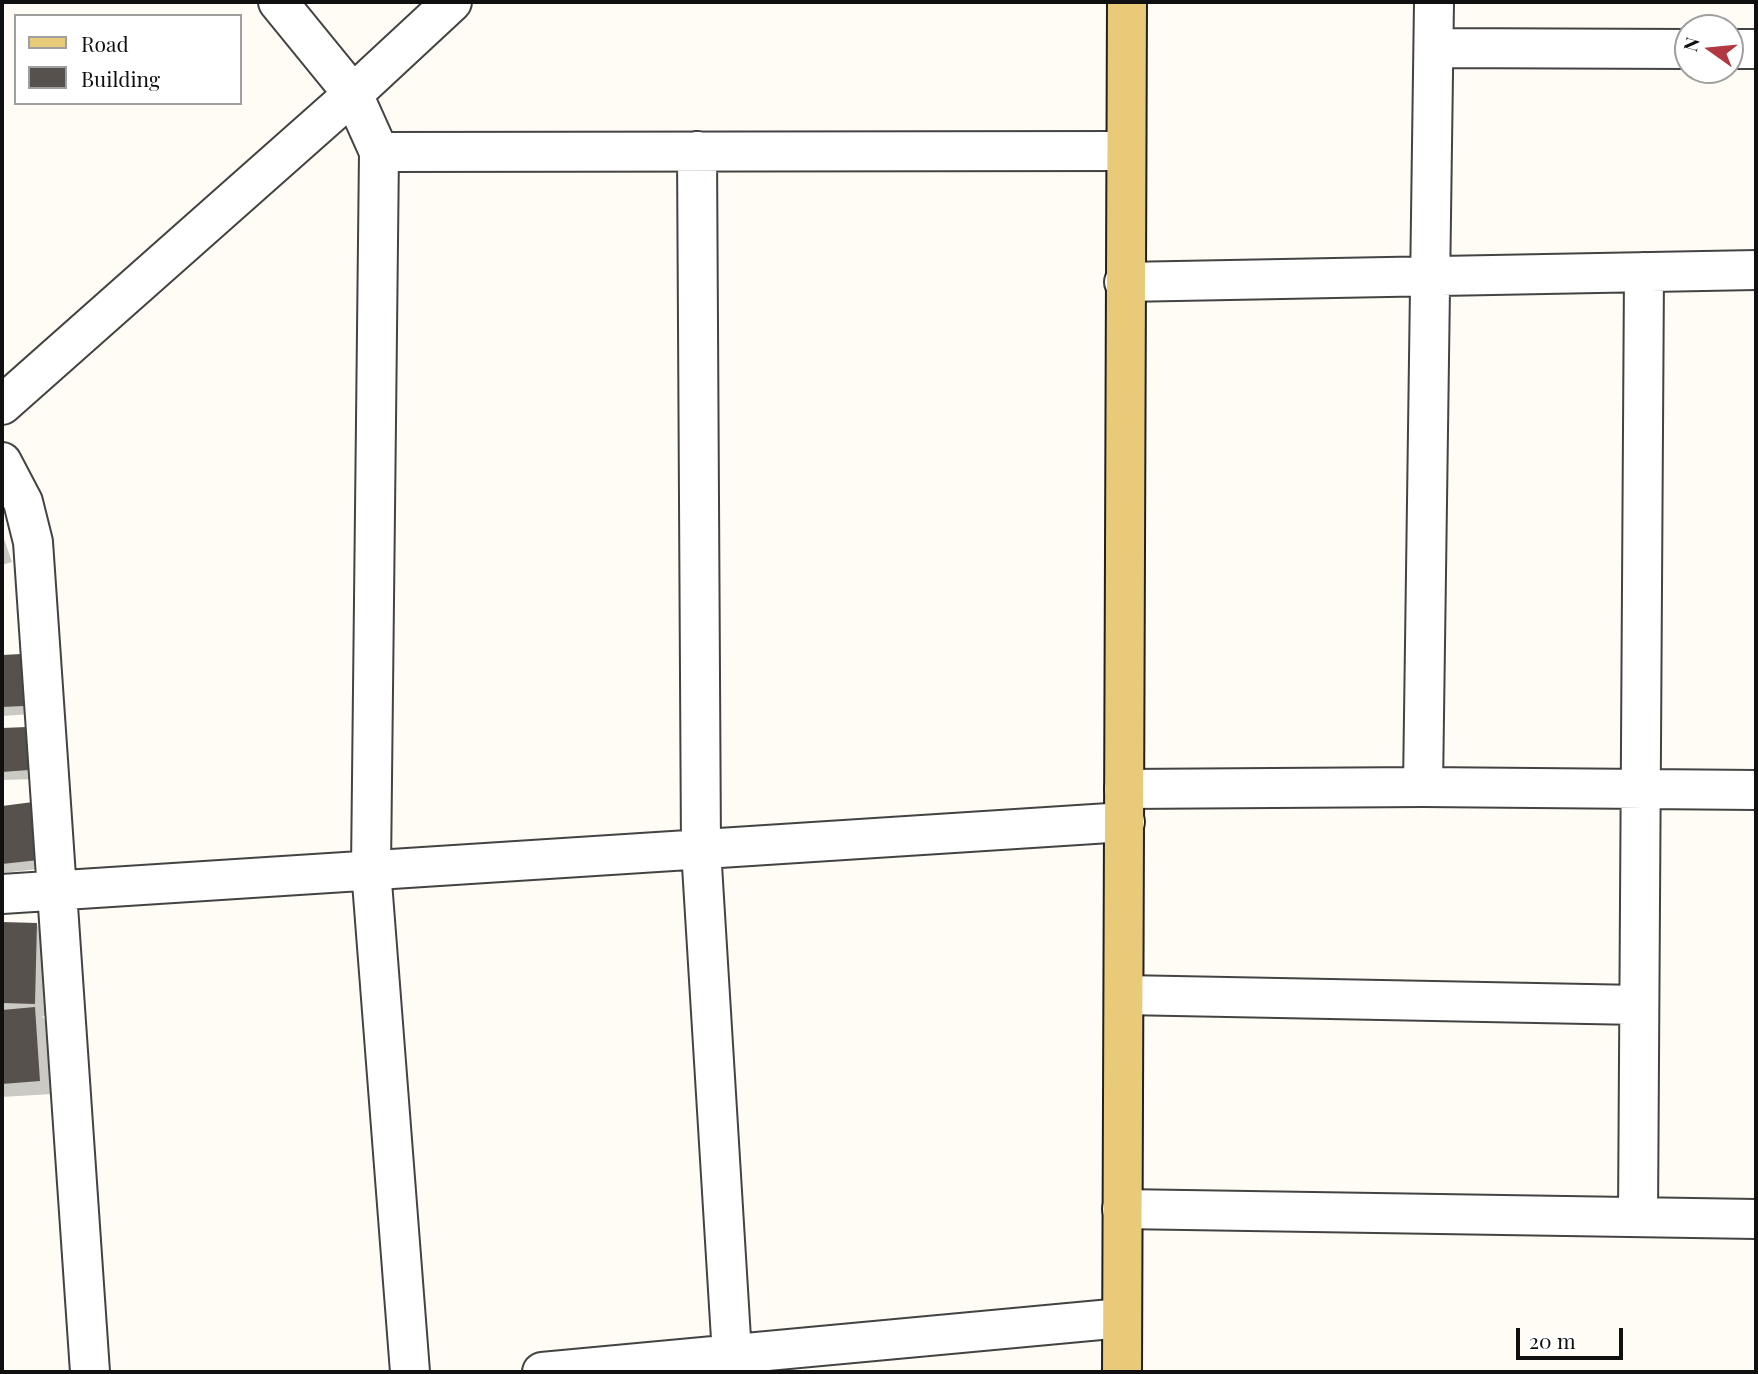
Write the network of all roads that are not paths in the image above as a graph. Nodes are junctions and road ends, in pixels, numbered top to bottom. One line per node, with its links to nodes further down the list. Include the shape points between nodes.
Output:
1 (278, 2): 7 (street)
2 (452, 2): 7 (street)
3 (1126, 2): 9 (main road)
4 (1434, 2): 5 (street)
5 (1434, 48): 6 (street); 13 (street)
6 (1674, 49)
7 (354, 94): 10 (street); 15 (street)
8 (697, 151): 9 (street); 10 (street); 21 (street)
9 (1126, 151): 14 (main road)
10 (379, 152): 22 (street)
11 (1756, 270): 12 (street)
12 (1644, 272): 13 (street); 18 (street)
13 (1430, 276): 14 (street); 17 (street)
14 (1124, 282): 20 (main road)
15 (2, 405)
16 (2, 462): 23 (street, via 23,502 33,542)
17 (1423, 788): 18 (street); 20 (street)
18 (1641, 790): 19 (street); 26 (street)
19 (1756, 790)
20 (1125, 805): 21 (street); 25 (main road)
21 (701, 849): 22 (street); 31 (street)
22 (371, 869): 23 (street); 33 (street)
23 (57, 888): 24 (street); 32 (street)
24 (2, 894)
25 (1124, 995): 26 (street); 27 (main road)
26 (1639, 1005): 28 (street)
27 (1122, 1209): 28 (street); 30 (main road)
28 (1638, 1217): 29 (street)
29 (1756, 1219)
30 (1122, 1318): 31 (street); 35 (main road)
31 (732, 1355): 34 (street)
32 (90, 1372)
33 (410, 1372)
34 (541, 1372)
35 (1122, 1372)

